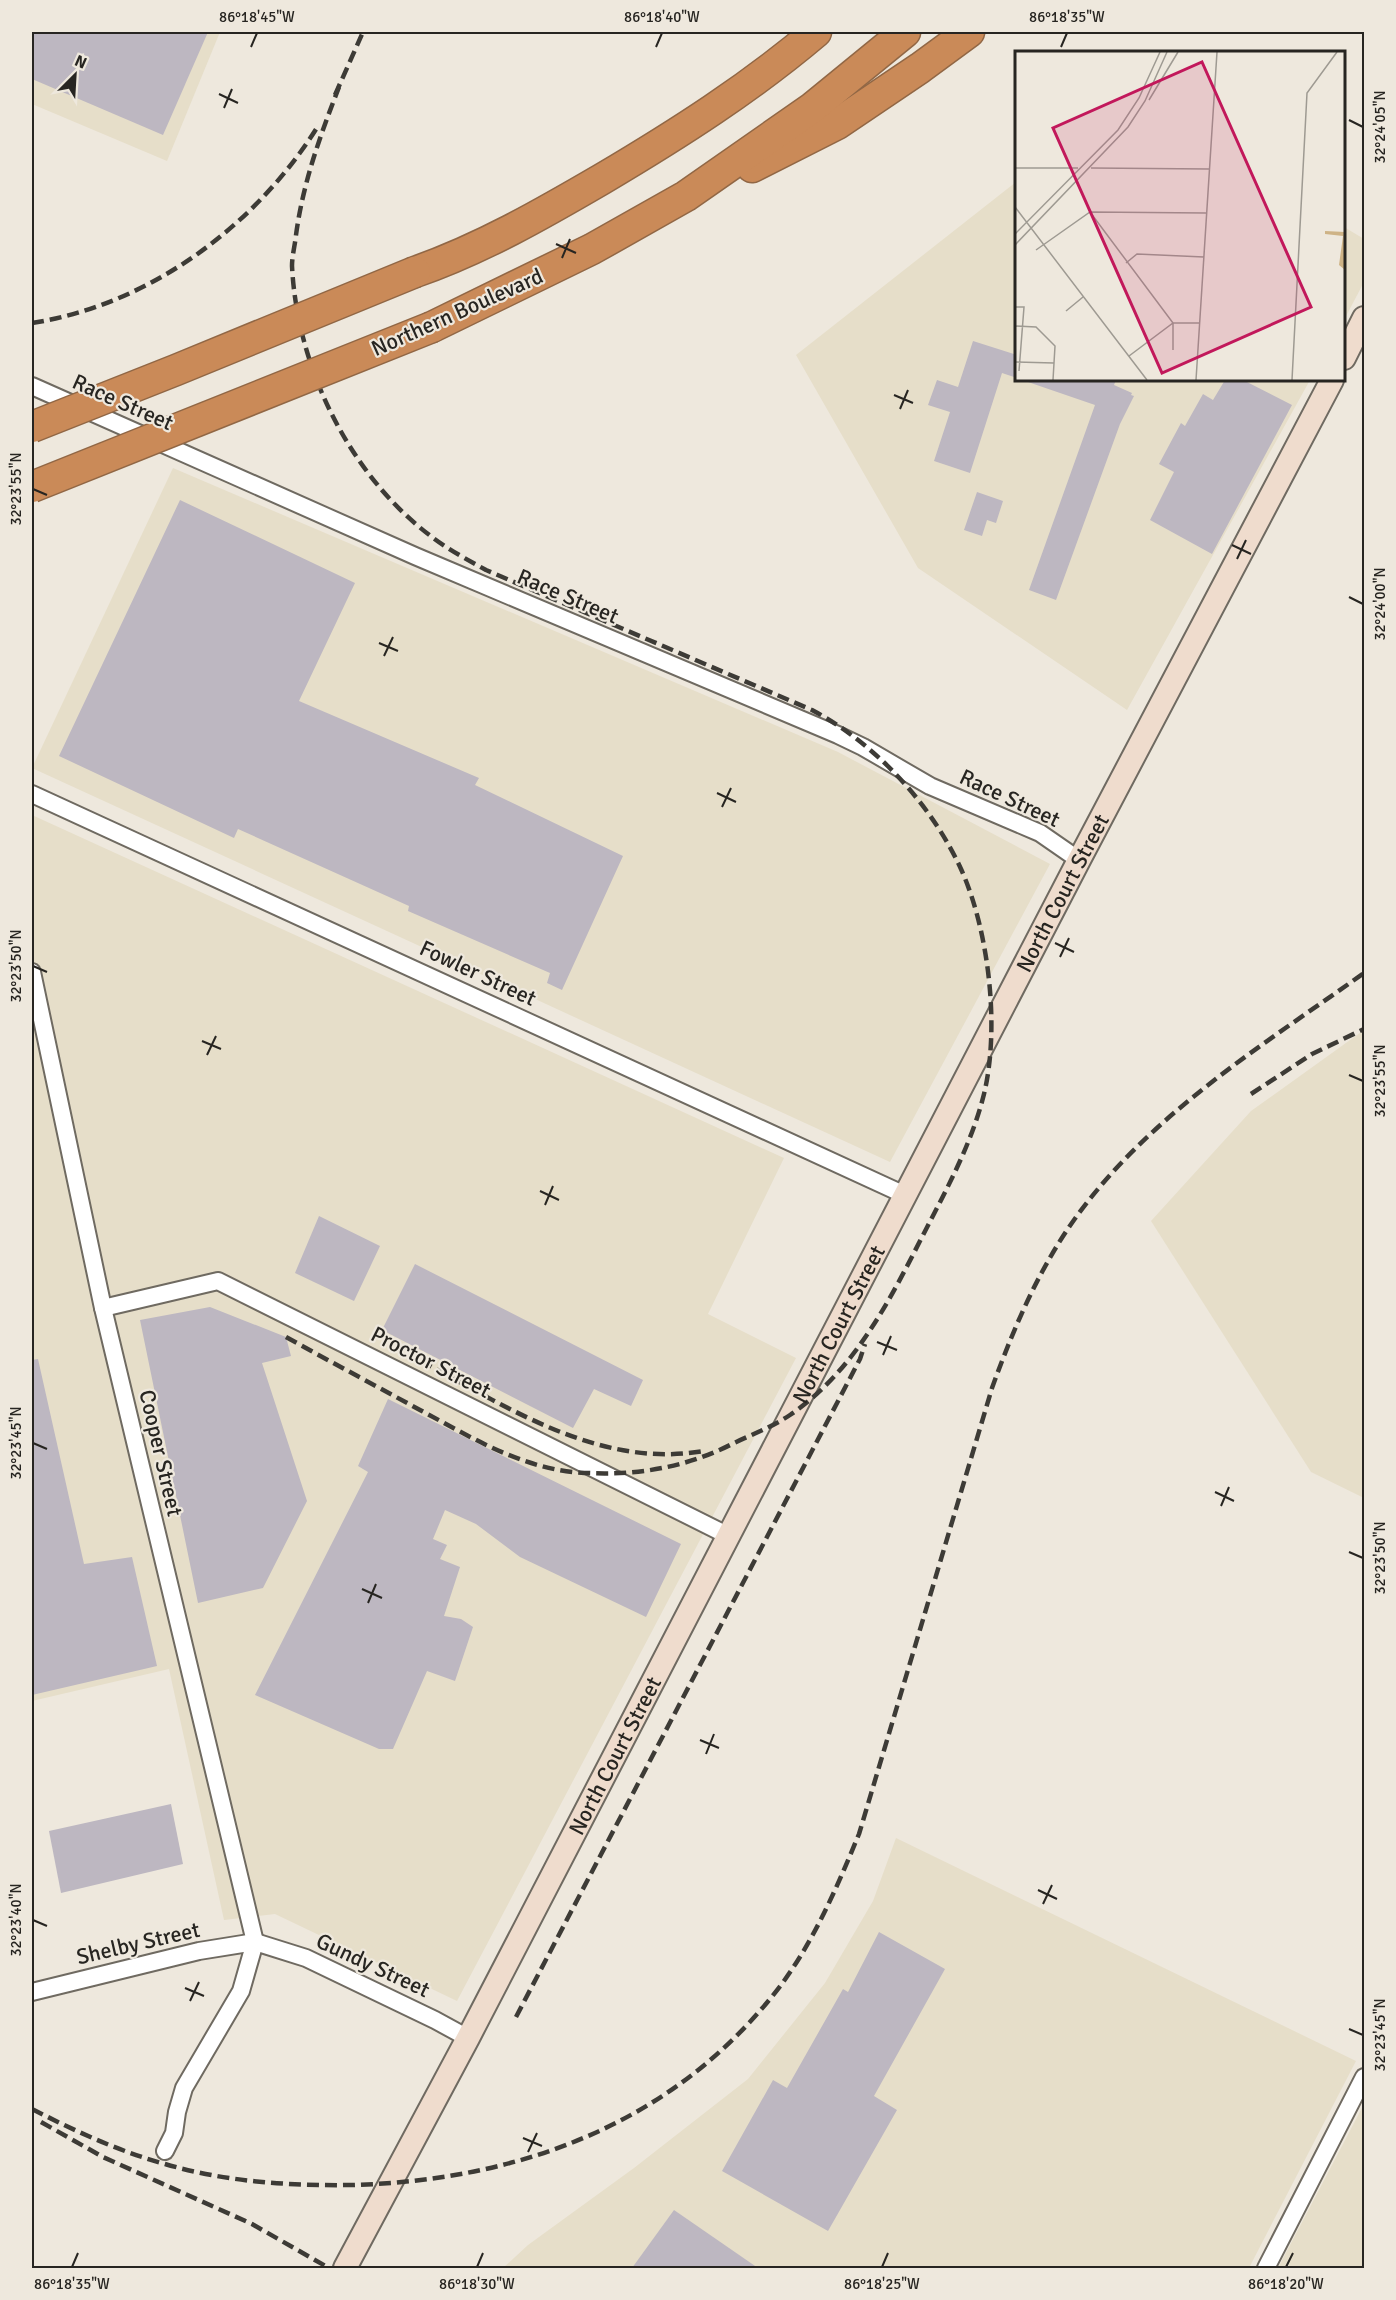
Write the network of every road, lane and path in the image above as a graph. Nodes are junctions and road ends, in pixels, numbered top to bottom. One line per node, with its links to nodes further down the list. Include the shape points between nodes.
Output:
1 (816, 32): 9 (highway, bridge, via 727,102 670,139 499,237)
2 (905, 32): 4 (highway, Northern Boulevard, via 812,108)
3 (969, 32): 4 (highway, via 837,124 782,154)
4 (686, 196): 10 (highway, Northern Boulevard, bridge, via 592,249 432,327)
5 (1365, 318): 6 (main road)
6 (1345, 356)
7 (1331, 381): 12 (main road, North Court Street)
8 (32, 386): 12 (street, Race Street, via 404,552 846,739 930,786 1040,833)
9 (32, 427)
10 (32, 487)
11 (32, 794): 14 (street, Fowler Street)
12 (1079, 860): 14 (main road, North Court Street)
13 (32, 972): 15 (street, Cooper Street)
14 (905, 1195): 16 (main road, North Court Street)
15 (103, 1308): 16 (street, Proctor Street, via 218,1281); 17 (street, Cooper Street)
16 (729, 1536): 19 (main road, North Court Street)
17 (255, 1942): 18 (street, Shelby Street, via 199,1951); 19 (street, Gundy Street, via 306,1958); 21 (street, via 241,1991 184,2088 174,2133)
18 (32, 1992)
19 (468, 2038): 22 (main road, North Court Street)
20 (1365, 2077): 23 (street)
21 (165, 2151)
22 (345, 2268)
23 (1266, 2268)

